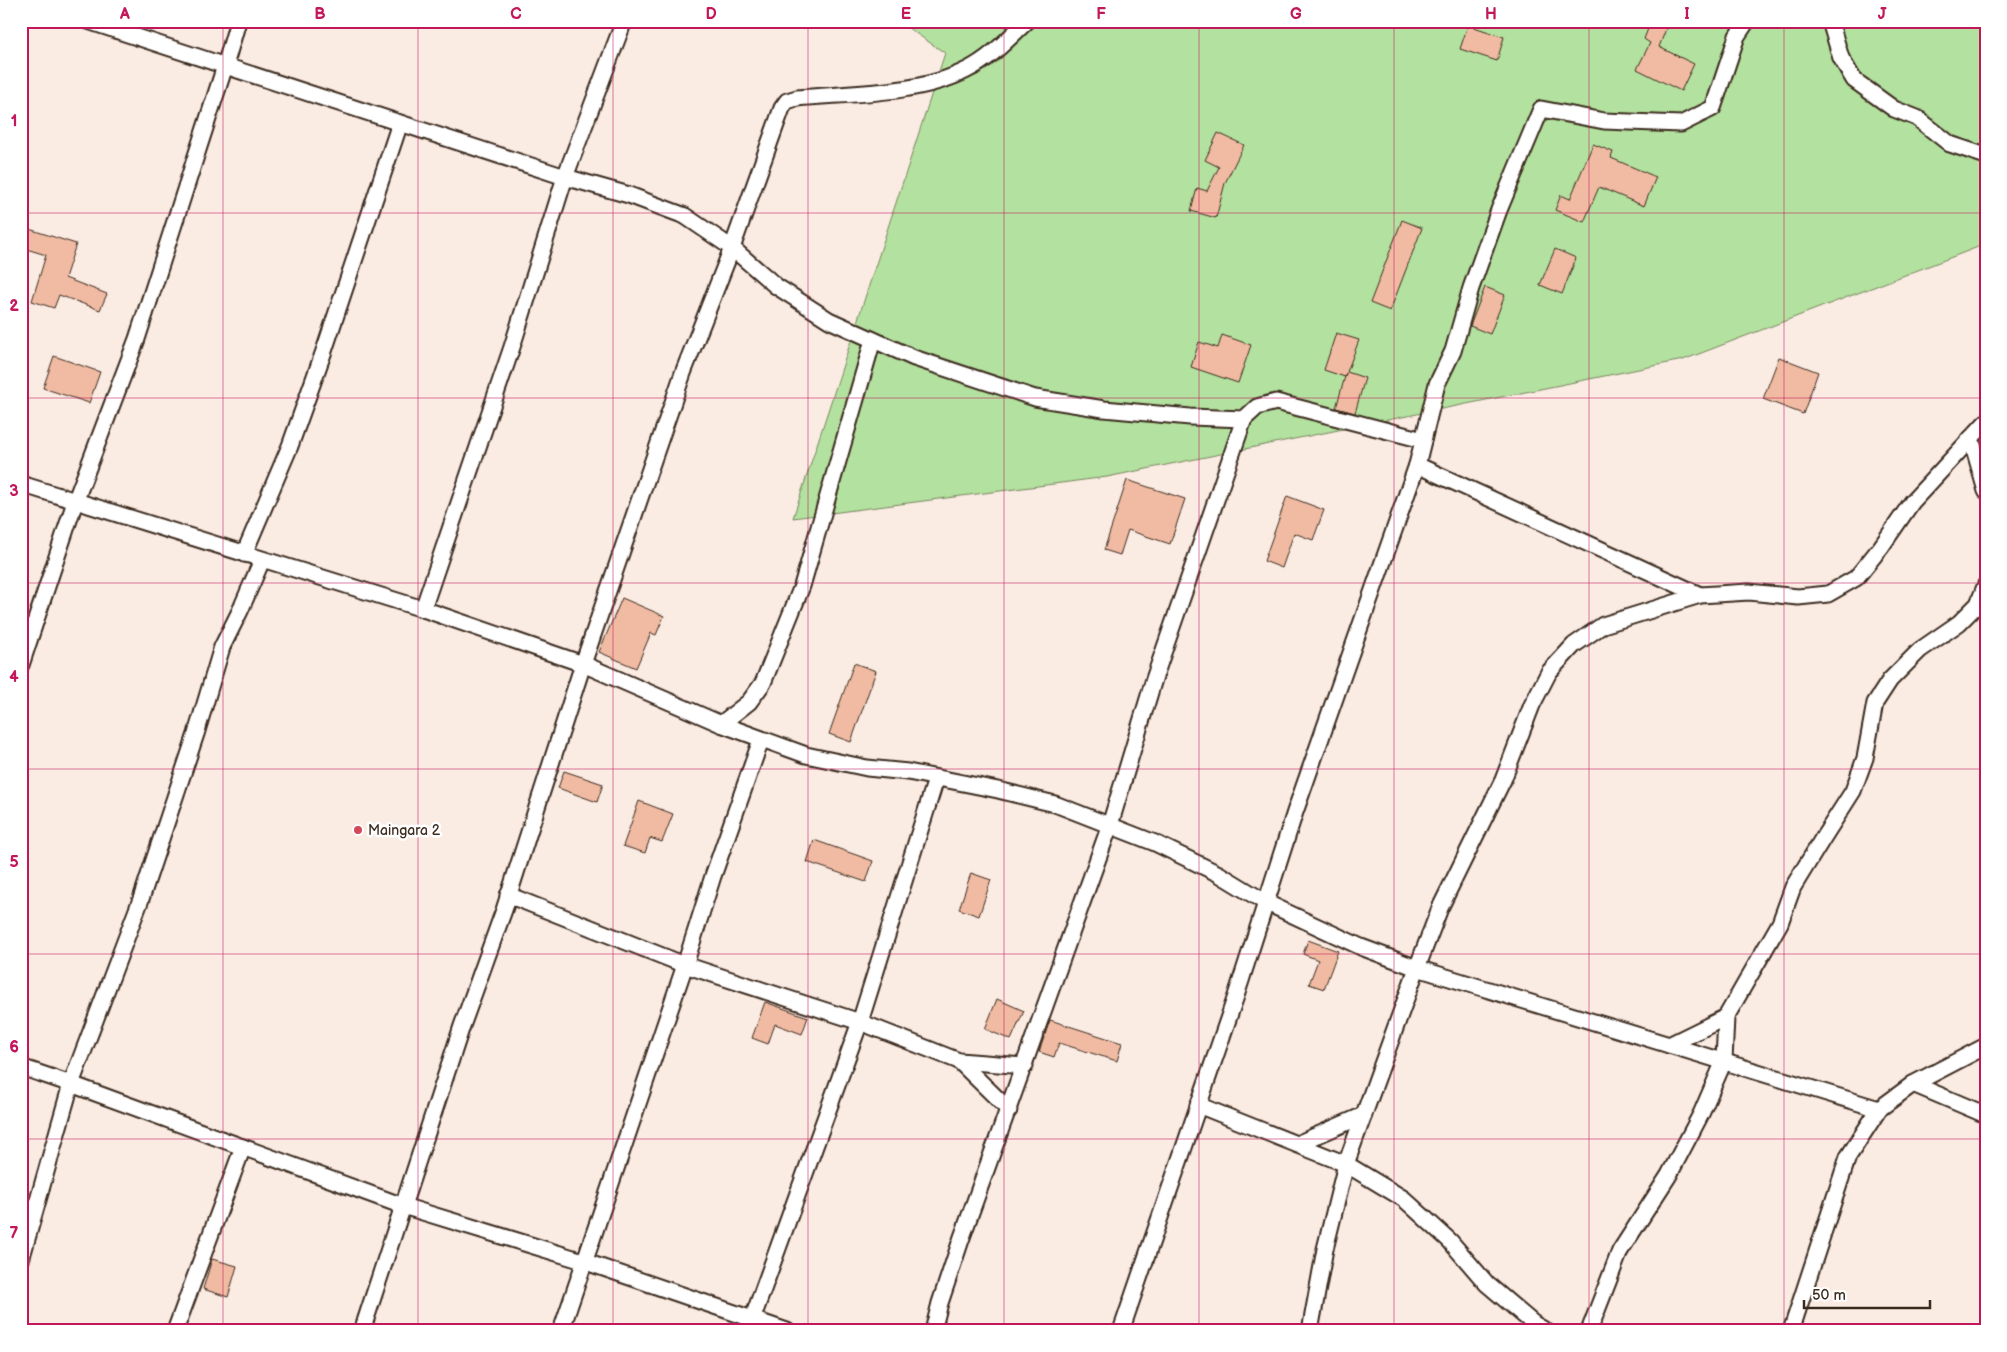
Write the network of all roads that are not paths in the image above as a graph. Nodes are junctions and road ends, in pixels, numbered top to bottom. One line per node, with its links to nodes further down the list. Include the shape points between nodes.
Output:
1 (88, 21): 7 (street)
2 (238, 21): 7 (street)
3 (624, 21): 10 (street)
4 (1027, 21): 11 (street, via 983,60 949,77 896,89 787,101)
5 (1747, 21): 16 (street, via 1737,36 1713,108 1681,124 1604,121 1541,109 1471,288 1453,351 1437,384)
6 (1830, 21): 9 (street, via 1841,58 1854,80 1894,108 1917,118 1950,144)
7 (225, 66): 8 (street); 20 (street, via 137,339)
8 (400, 123): 10 (street); 21 (street, via 290,446)
9 (1986, 156)
10 (565, 177): 11 (street, via 629,195 685,216); 25 (street, via 512,347)
11 (732, 248): 12 (street, via 784,291 829,320); 26 (street, via 683,373)
12 (873, 340): 13 (street, via 914,358 1035,398 1104,409); 28 (street, via 802,586 763,683 749,702)
13 (1244, 419): 16 (street, via 1257,407 1276,402); 31 (street, via 1154,679)
14 (1986, 422): 15 (street)
15 (1971, 438): 19 (street); 24 (street, via 1912,502 1856,578 1828,594 1798,597 1749,592)
16 (1423, 440): 17 (street)
17 (1417, 465): 24 (street); 33 (street)
18 (21, 484): 20 (street)
19 (1986, 491)
20 (75, 502): 21 (street); 27 (street)
21 (244, 554): 22 (street)
22 (262, 560): 25 (street); 44 (street, via 222,647 141,899)
23 (1986, 584): 36 (street, via 1978,604 1959,623 1920,650 1890,680 1875,703 1865,758 1853,791 1794,887 1780,923)
24 (1700, 595): 35 (street, via 1603,625 1574,645 1549,672 1532,705 1503,780 1440,908)
25 (423, 610): 26 (street)
26 (583, 664): 28 (street); 32 (street)
27 (21, 666)
28 (721, 724): 29 (street)
29 (761, 740): 30 (street, via 867,768); 34 (street)
30 (936, 778): 31 (street, via 1055,804); 37 (street)
31 (1110, 825): 33 (street, via 1220,874); 42 (street)
32 (508, 895): 34 (street); 54 (street)
33 (1265, 902): 35 (street, via 1360,947); 46 (street)
34 (685, 965): 37 (street); 56 (street)
35 (1417, 968): 38 (street); 49 (street)
36 (1726, 1017): 38 (street); 40 (street)
37 (860, 1022): 41 (street); 57 (street)
38 (1670, 1045): 40 (street)
39 (1986, 1046): 45 (street)
40 (1724, 1060): 47 (street); 66 (street, via 1701,1114 1669,1174 1620,1251)
41 (959, 1061): 42 (street); 48 (street)
42 (1025, 1066): 48 (street)
43 (21, 1067): 44 (street)
44 (71, 1084): 52 (street); 55 (street)
45 (1913, 1084): 47 (street); 50 (street)
46 (1198, 1105): 51 (street); 63 (street)
47 (1879, 1109): 67 (street, via 1848,1157)
48 (1009, 1110): 62 (street, via 961,1240)
49 (1364, 1114): 51 (street); 53 (street)
50 (1986, 1114)
51 (1297, 1144): 53 (street)
52 (242, 1147): 54 (street); 58 (street)
53 (1346, 1164): 64 (street, via 1325,1249); 65 (street, via 1404,1199 1450,1241 1487,1284)
54 (403, 1206): 56 (street); 59 (street)
55 (21, 1260)
56 (584, 1261): 57 (street); 60 (street)
57 (750, 1325): 61 (street)
58 (175, 1331)
59 (362, 1331)
60 (561, 1331)
61 (786, 1331)
62 (933, 1331)
63 (1121, 1331)
64 (1310, 1331)
65 (1546, 1331)
66 (1589, 1331)
67 (1791, 1331)

